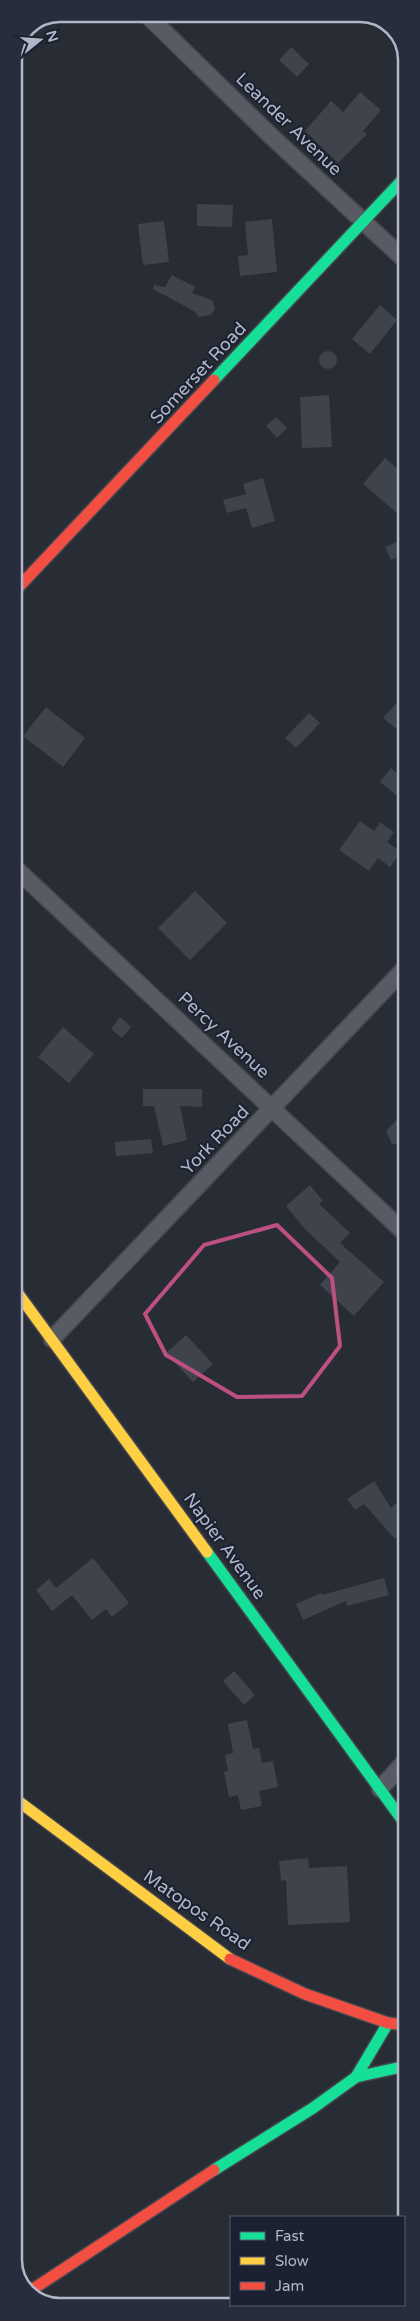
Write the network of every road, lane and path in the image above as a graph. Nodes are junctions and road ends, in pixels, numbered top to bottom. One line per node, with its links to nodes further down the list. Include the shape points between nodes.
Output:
1 (155, 22): 3 (street, Leander Avenue)
2 (397, 186): 3 (street, Somerset Road)
3 (363, 223): 4 (street, Leander Avenue); 5 (street, Somerset Road)
4 (397, 253)
5 (22, 583)
6 (22, 875): 8 (street, Percy Avenue)
7 (397, 976): 8 (street, York Road)
8 (274, 1108): 9 (street, Percy Avenue); 11 (street, York Road)
9 (398, 1226)
10 (23, 1299): 11 (street, Napier Avenue)
11 (52, 1339): 13 (street, Napier Avenue)
12 (398, 1769): 13 (street)
13 (380, 1788): 15 (street, Napier Avenue)
14 (23, 1804): 16 (street, Matopos Road, via 231,1958 305,1994)
15 (398, 1813)
16 (388, 2022): 17 (street, Matopos Road); 19 (street)
17 (398, 2024)
18 (398, 2068): 19 (street)
19 (356, 2077): 20 (street)
20 (34, 2288)

